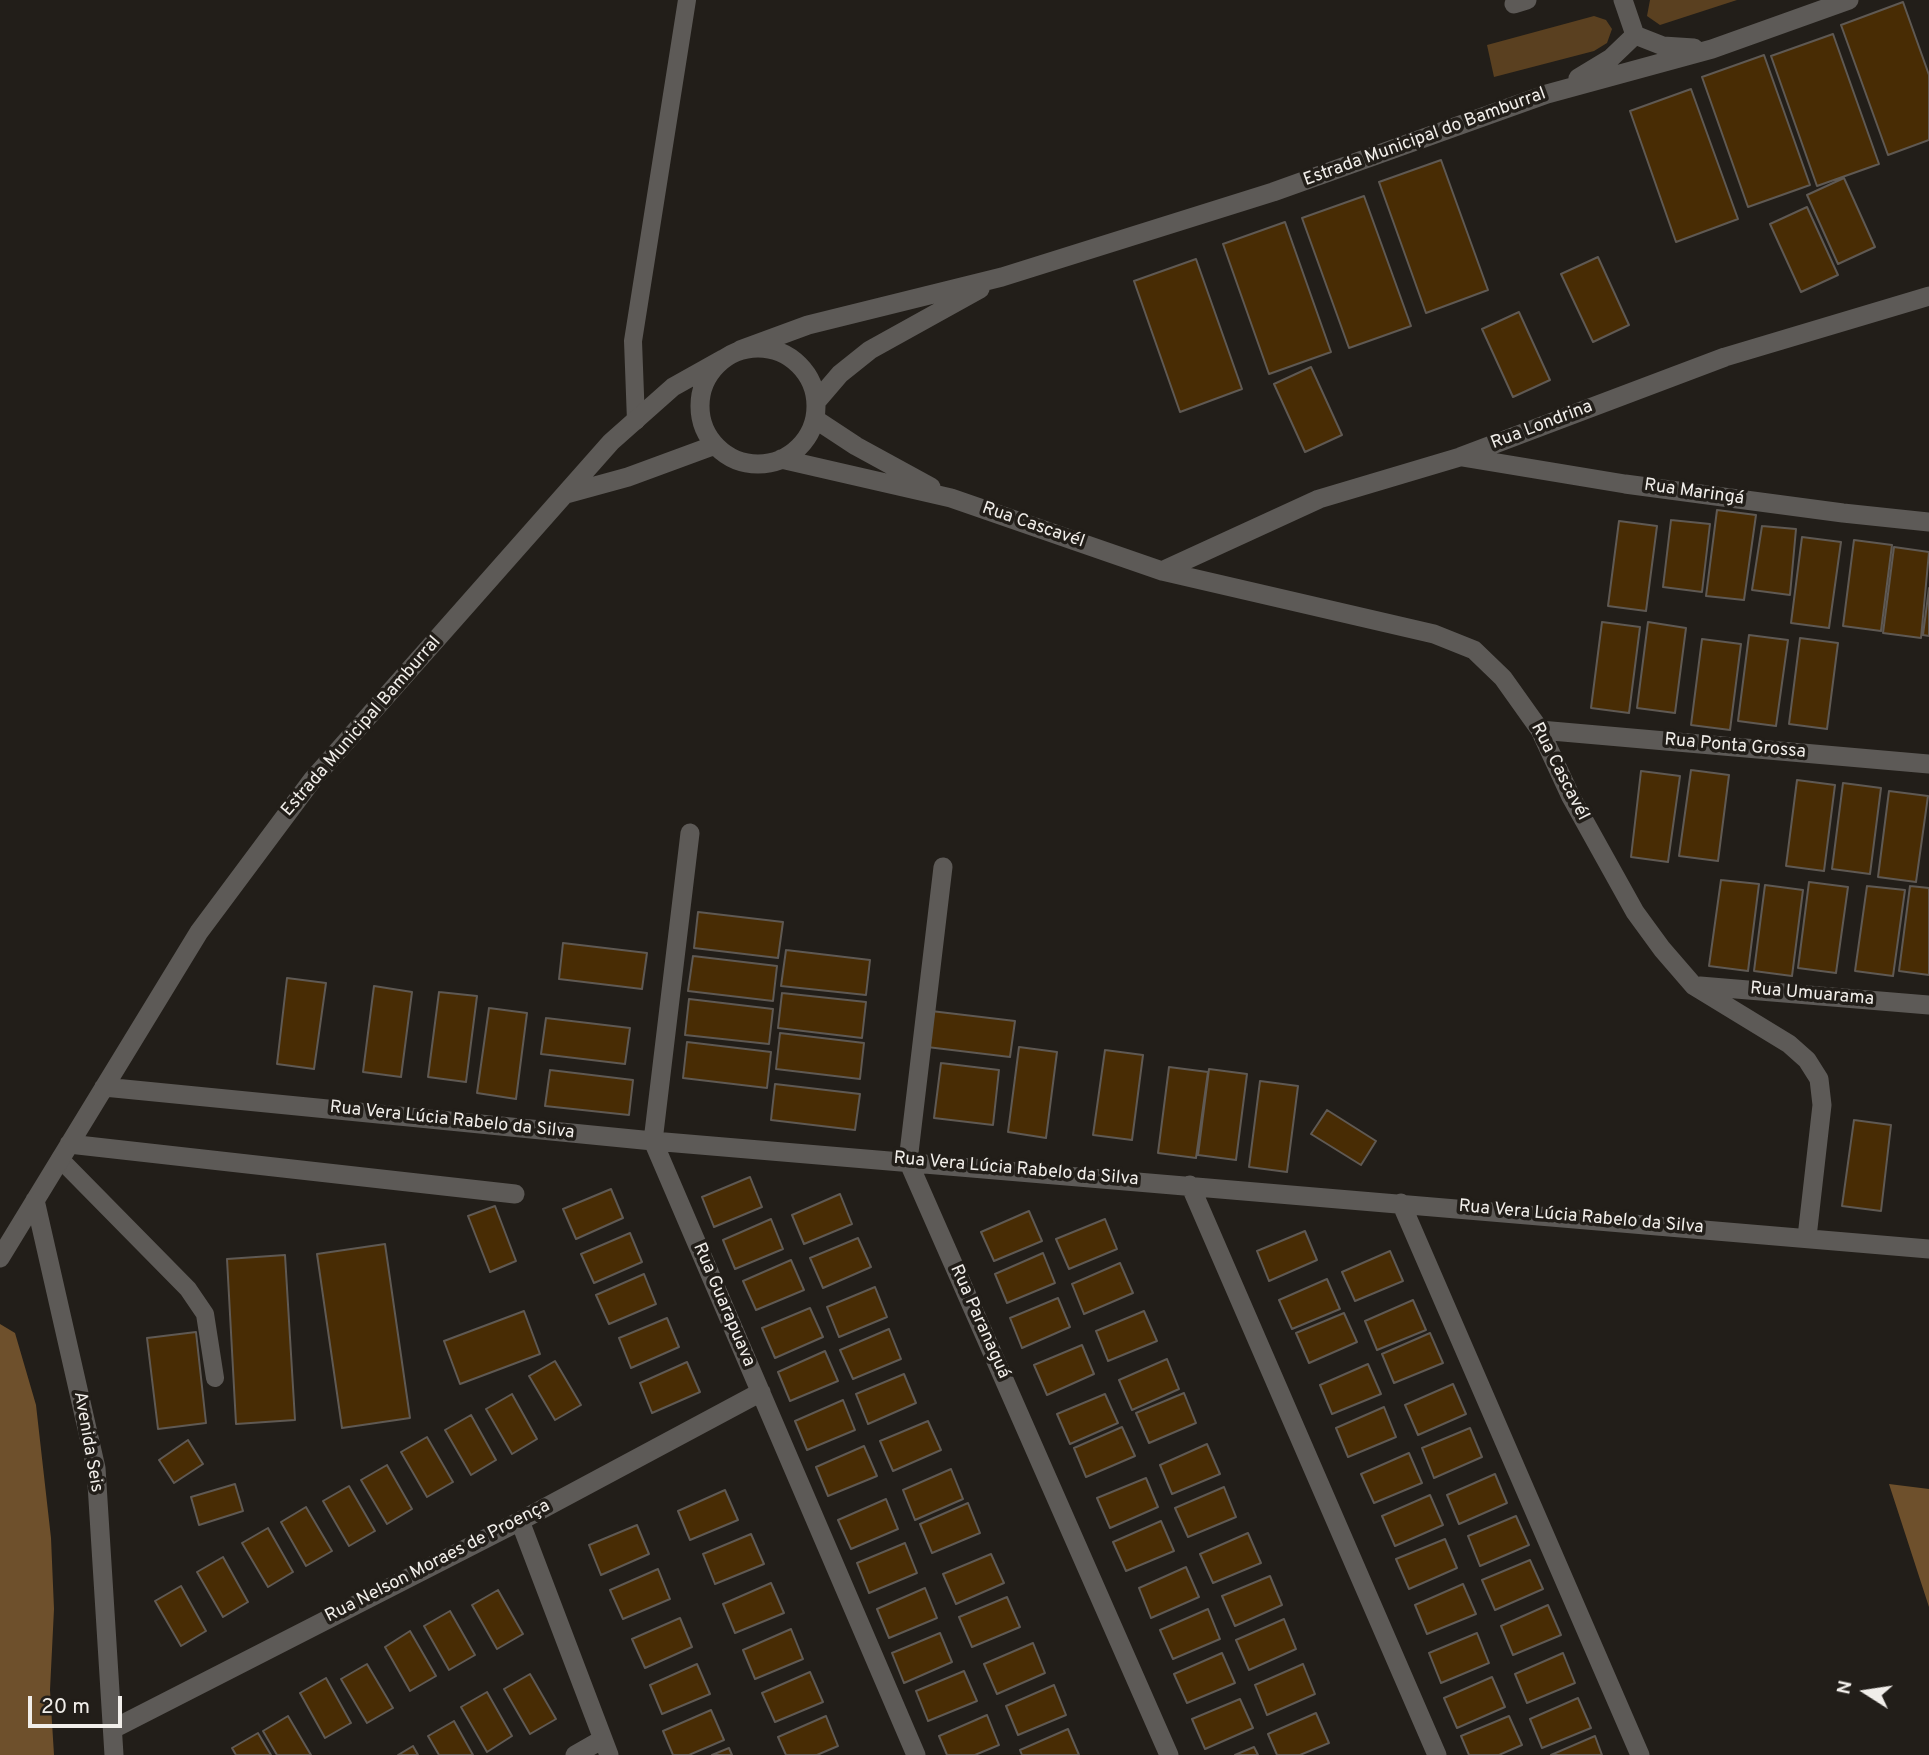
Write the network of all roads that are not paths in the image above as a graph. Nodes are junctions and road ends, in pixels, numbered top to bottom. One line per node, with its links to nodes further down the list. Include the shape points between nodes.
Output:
1 (687, 0): 12 (lane, via 633,341)
2 (1623, 0): 4 (street)
3 (1849, 0): 5 (street, Estrada Municipal do Bamburral)
4 (1635, 35): 5 (street, via 1663,46); 6 (street, via 1600,66)
5 (1712, 48): 6 (street, Estrada Municipal do Bamburral)
6 (1547, 94): 7 (street, Estrada Municipal do Bamburral, via 1273,192)
7 (1002, 277): 9 (street, Estrada Municipal do Bamburral); 11 (street, Estrada Municipal do Bamburral, via 870,350 840,374)
8 (1929, 296): 14 (street, Rua Londrina, via 1725,357)
9 (862, 310): 10 (street, Estrada Municipal Bamburral)
10 (732, 354): 11 (street, via 759,347 792,358 813,385); 12 (street, Estrada Municipal Bamburral, via 673,387); 13 (street, via 710,373 701,400 704,429)
11 (816, 410): 15 (street, via 802,443); 17 (street, Rua Cascavél, via 856,446)
12 (636, 421): 16 (street, Estrada Municipal Bamburral, via 611,442)
13 (715, 445): 15 (street, via 745,463); 16 (street)
14 (1460, 457): 18 (street, Rua Maringá, via 1638,486); 19 (street, Rua Londrina, via 1320,499)
15 (781, 460): 17 (street, Rua Cascavél)
16 (566, 494): 26 (street, Estrada Municipal Bamburral, via 313,779 198,932)
17 (951, 498): 19 (street, Rua Cascavél)
18 (1929, 522)
19 (1162, 571): 20 (street, Rua Cascavél, via 1434,634 1474,650 1503,678)
20 (1540, 730): 21 (street, Rua Ponta Grossa); 24 (street, Rua Cascavél, via 1571,797 1635,912)
21 (1929, 765)
22 (690, 833): 27 (street)
23 (943, 867): 29 (street)
24 (1695, 986): 25 (street, Rua Umuarama); 34 (street, Rua Cascavél, via 1789,1044 1819,1079 1822,1105)
25 (1929, 1005)
26 (104, 1087): 27 (street, Rua Vera Lúcia Rabelo da Silva); 28 (street, Estrada Municipal Bamburral)
27 (653, 1141): 29 (street, Rua Vera Lúcia Rabelo da Silva); 38 (street, Rua Guarapuava)
28 (64, 1151): 31 (street); 32 (street, Estrada Municipal Bamburral); 37 (lane, via 205,1314)
29 (908, 1161): 30 (street, Rua Vera Lúcia Rabelo da Silva); 45 (street, Rua Paranaguá)
30 (1190, 1185): 33 (street, Rua Vera Lúcia Rabelo da Silva); 46 (street)
31 (514, 1194)
32 (35, 1200): 36 (street, Estrada Municipal Bamburral); 40 (street, Avenida Seis, via 96,1468)
33 (1401, 1203): 34 (street, Rua Vera Lúcia Rabelo da Silva); 47 (street)
34 (1807, 1237): 35 (street, Rua Vera Lúcia Rabelo da Silva)
35 (1929, 1249)
36 (0, 1258)
37 (215, 1378)
38 (761, 1392): 39 (street, Rua Nelson Moraes de Proença); 44 (street, Rua Guarapuava)
39 (520, 1521): 40 (street, Rua Nelson Moraes de Proença); 41 (street)
40 (113, 1729): 42 (street, Avenida Seis)
41 (606, 1747): 43 (street)
42 (114, 1755)
43 (575, 1755)
44 (916, 1755)
45 (1169, 1755)
46 (1437, 1755)
47 (1640, 1755)

